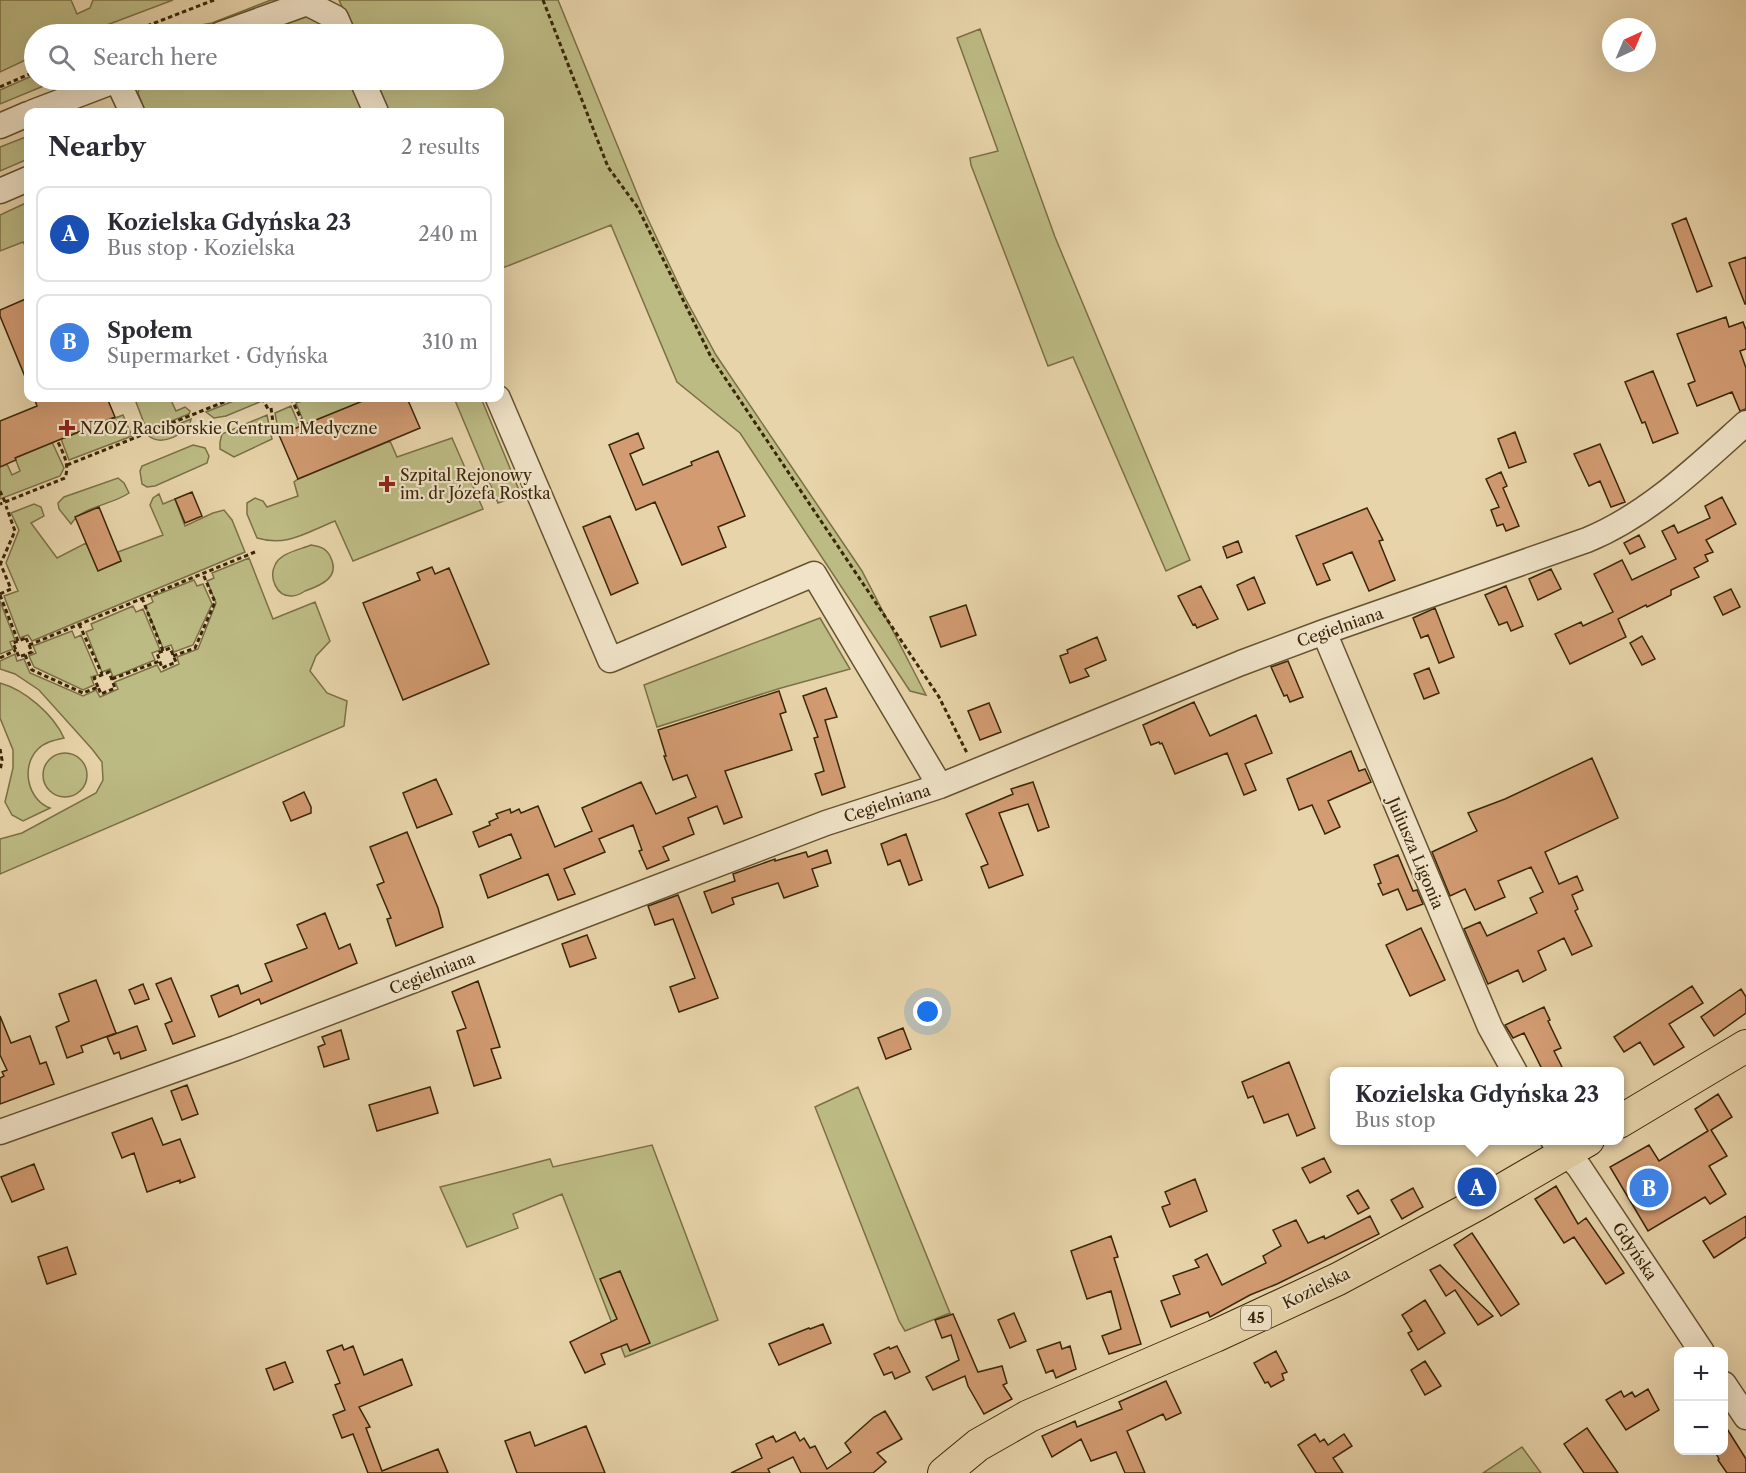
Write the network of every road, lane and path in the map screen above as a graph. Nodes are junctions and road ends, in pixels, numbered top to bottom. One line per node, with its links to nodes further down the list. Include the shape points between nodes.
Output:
1 (214, 0): 3 (path)
2 (543, 0): 50 (path, via 608,167 638,208 711,357 939,698)
3 (152, 24)
4 (249, 24): 5 (street, via 307,3 336,18)
5 (339, 24)
6 (24, 76): 7 (path)
7 (0, 87)
8 (91, 90): 11 (street)
9 (122, 90): 12 (street)
10 (366, 90): 13 (street)
11 (44, 108)
12 (130, 108)
13 (374, 108)
14 (24, 116): 15 (street)
15 (0, 126)
16 (24, 181): 17 (street)
17 (0, 191)
18 (221, 402): 26 (path)
19 (265, 402): 24 (path)
20 (293, 402): 23 (path)
21 (500, 402): 51 (street, via 610,660 813,574)
22 (1746, 423): 36 (street, Cegielniana, via 1690,473 1603,534)
23 (304, 425)
24 (275, 437)
25 (57, 440): 26 (path)
26 (67, 465): 29 (path, via 65,478)
27 (0, 491): 29 (path)
28 (0, 504): 29 (path)
29 (6, 504): 31 (path, via 15,531)
30 (255, 552): 32 (path)
31 (1, 565): 33 (path, via 12,589)
32 (202, 573): 34 (path); 42 (path, via 215,602 195,648)
33 (0, 594): 37 (path)
34 (142, 598): 35 (path); 40 (path)
35 (80, 624): 38 (path); 45 (path)
36 (1324, 632): 50 (street, Cegielniana); 53 (street, Juliusza Ligonia, via 1490,1027)
37 (18, 641): 38 (path, via 26,638); 39 (path, via 13,643)
38 (29, 645): 41 (path, via 32,652)
39 (16, 650): 41 (path, via 19,657); 43 (path)
40 (163, 651): 42 (path, via 170,648); 44 (path, via 157,653)
41 (25, 655): 47 (path, via 32,670 83,693)
42 (173, 656): 44 (path, via 176,662 162,668)
43 (0, 658)
44 (160, 661): 46 (path)
45 (102, 675): 46 (path, via 109,672); 47 (path, via 94,678)
46 (112, 679): 47 (path, via 115,688 100,694)
47 (98, 687)
48 (0, 749): 49 (path)
49 (0, 771)
50 (976, 771): 51 (street, Cegielniana)
51 (940, 786): 55 (street, Cegielniana, via 825,823 247,1044)
52 (1746, 1046): 54 (main road)
53 (1513, 1067)
54 (1624, 1120)
55 (0, 1132)
56 (1569, 1145): 57 (street, Gdyńska, via 1579,1167); 60 (main road, Kozielska / 45, via 1467,1210 1338,1279 1029,1416 978,1445)
57 (1699, 1347)
58 (1728, 1390): 59 (street)
59 (1746, 1417)
60 (944, 1473)

